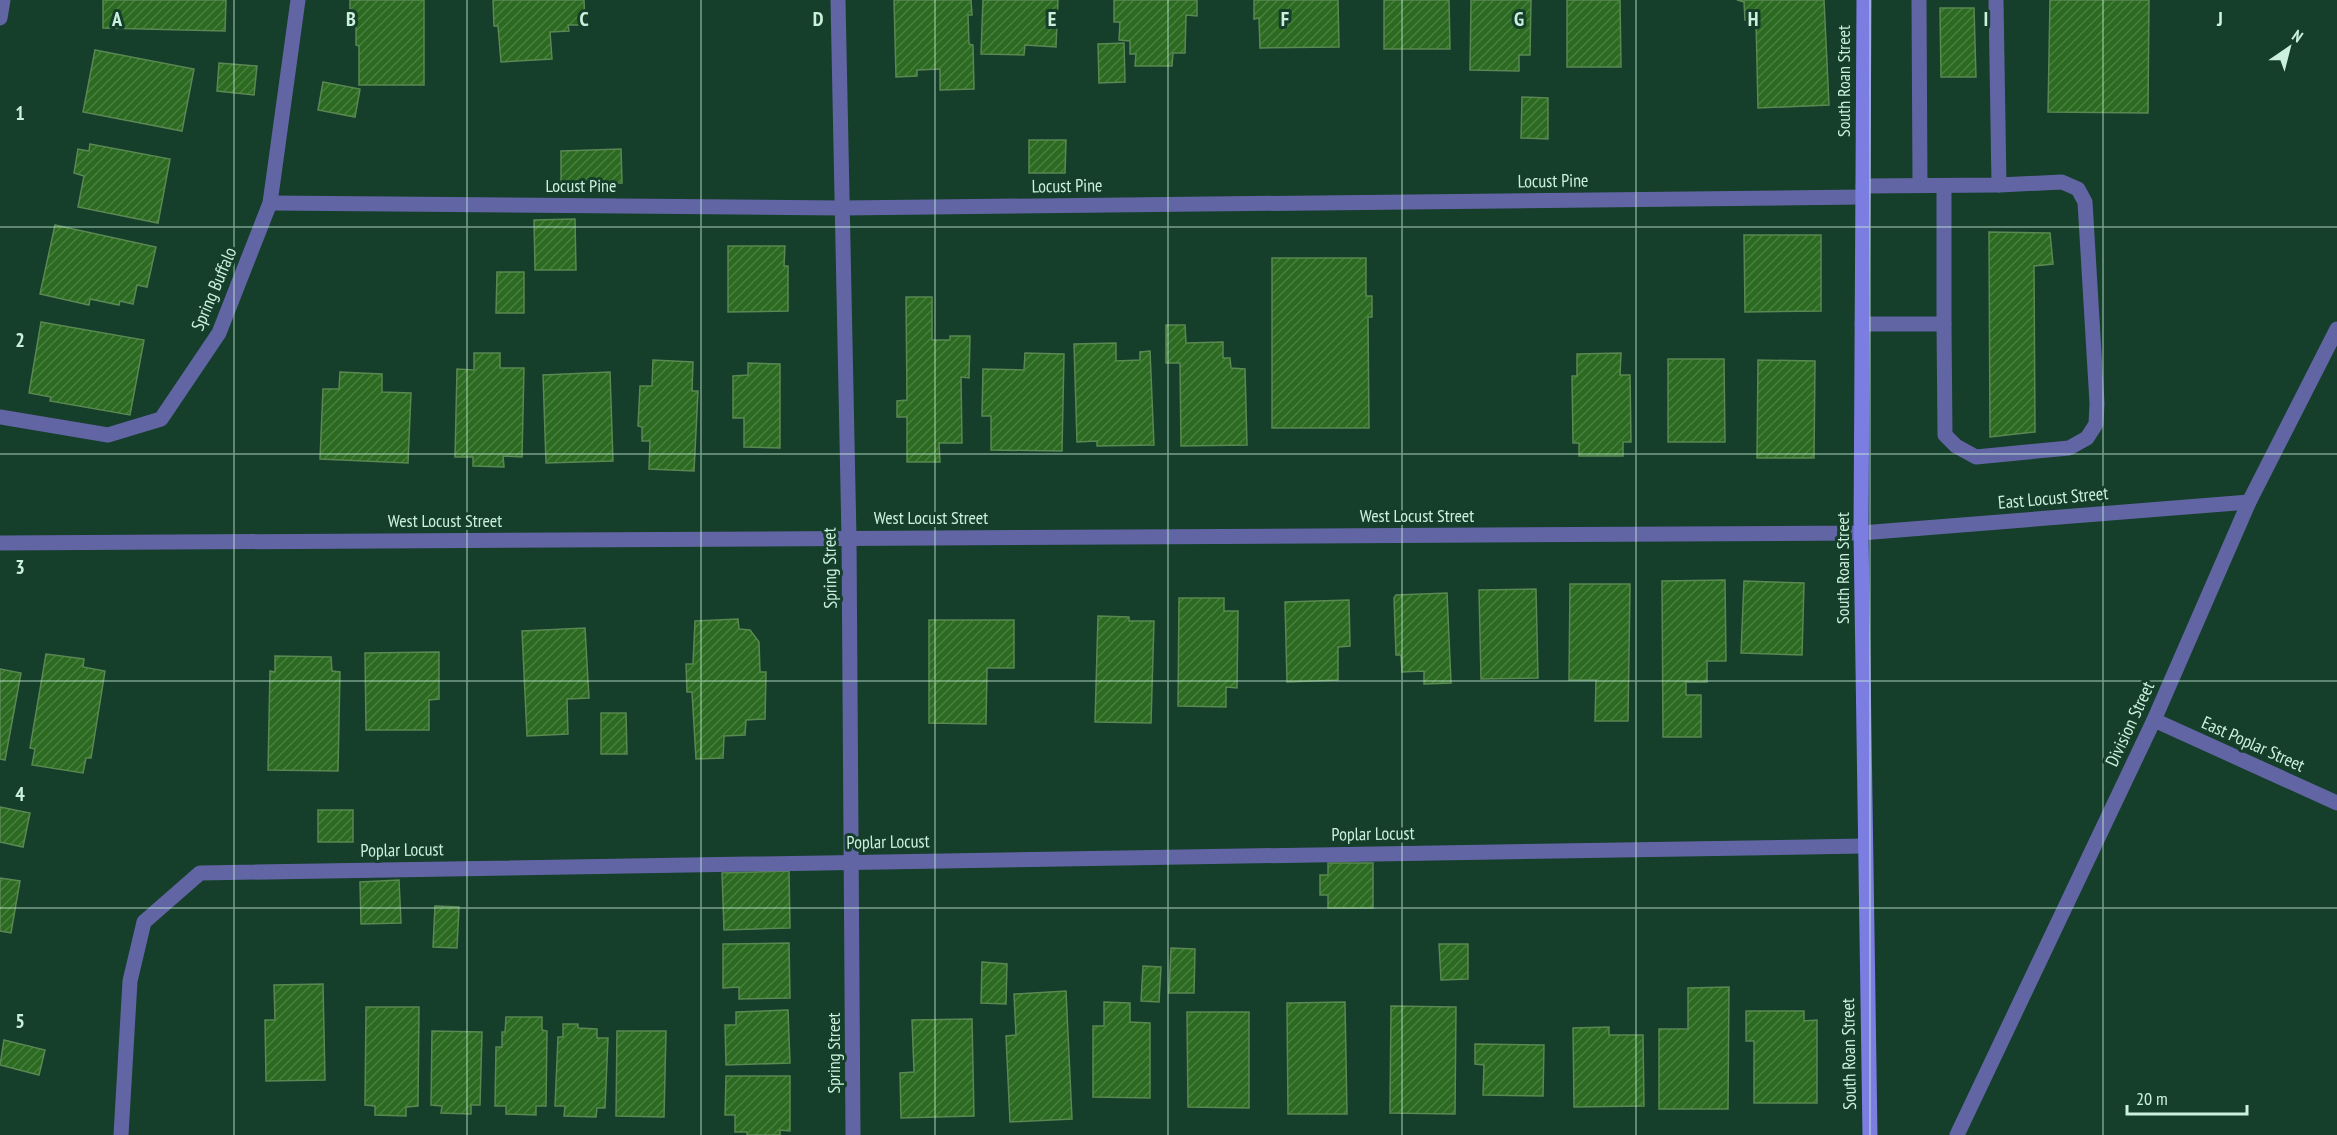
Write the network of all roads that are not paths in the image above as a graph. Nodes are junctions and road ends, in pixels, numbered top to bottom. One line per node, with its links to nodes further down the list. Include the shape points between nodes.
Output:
1 (3, 0): 7 (street)
2 (298, 0): 12 (street, Spring Buffalo)
3 (838, 0): 13 (street, Spring Street)
4 (1864, 0): 11 (main road, South Roan Street)
5 (1919, 0): 8 (street)
6 (1995, 0): 9 (street)
7 (0, 18)
8 (1920, 185): 10 (street, Locust Pine); 11 (street, Locust Pine)
9 (1999, 185): 10 (street, Locust Pine); 15 (street, Locust Pine, via 2062,182 2078,189 2085,202 2097,403 2096,424 2087,438 2069,448 1976,457 1956,447 1945,435)
10 (1944, 186): 15 (street, Locust Pine)
11 (1863, 191): 13 (street, Locust Pine); 14 (main road, South Roan Street)
12 (270, 203): 13 (street, Locust Pine); 17 (street, Spring Buffalo, via 219,333 161,419 108,435)
13 (842, 208): 20 (street, Spring Street)
14 (1862, 324): 15 (street); 19 (main road, South Roan Street)
15 (1944, 324)
16 (2337, 329): 18 (street, Division Street)
17 (0, 417)
18 (2248, 502): 19 (street, East Locust Street); 22 (street, Division Street)
19 (1862, 533): 20 (street, West Locust Street); 24 (main road, South Roan Street)
20 (849, 538): 21 (street, West Locust Street); 25 (street, Spring Street)
21 (0, 543)
22 (2154, 720): 23 (street, East Poplar Street); 29 (street, Division Street)
23 (2337, 803)
24 (1865, 846): 25 (street, Poplar Locust); 28 (main road, South Roan Street)
25 (853, 862): 26 (street, Poplar Locust, via 200,873 144,922 130,981); 27 (street, Spring Street)
26 (121, 1135)
27 (853, 1135)
28 (1870, 1135)
29 (1957, 1135)

